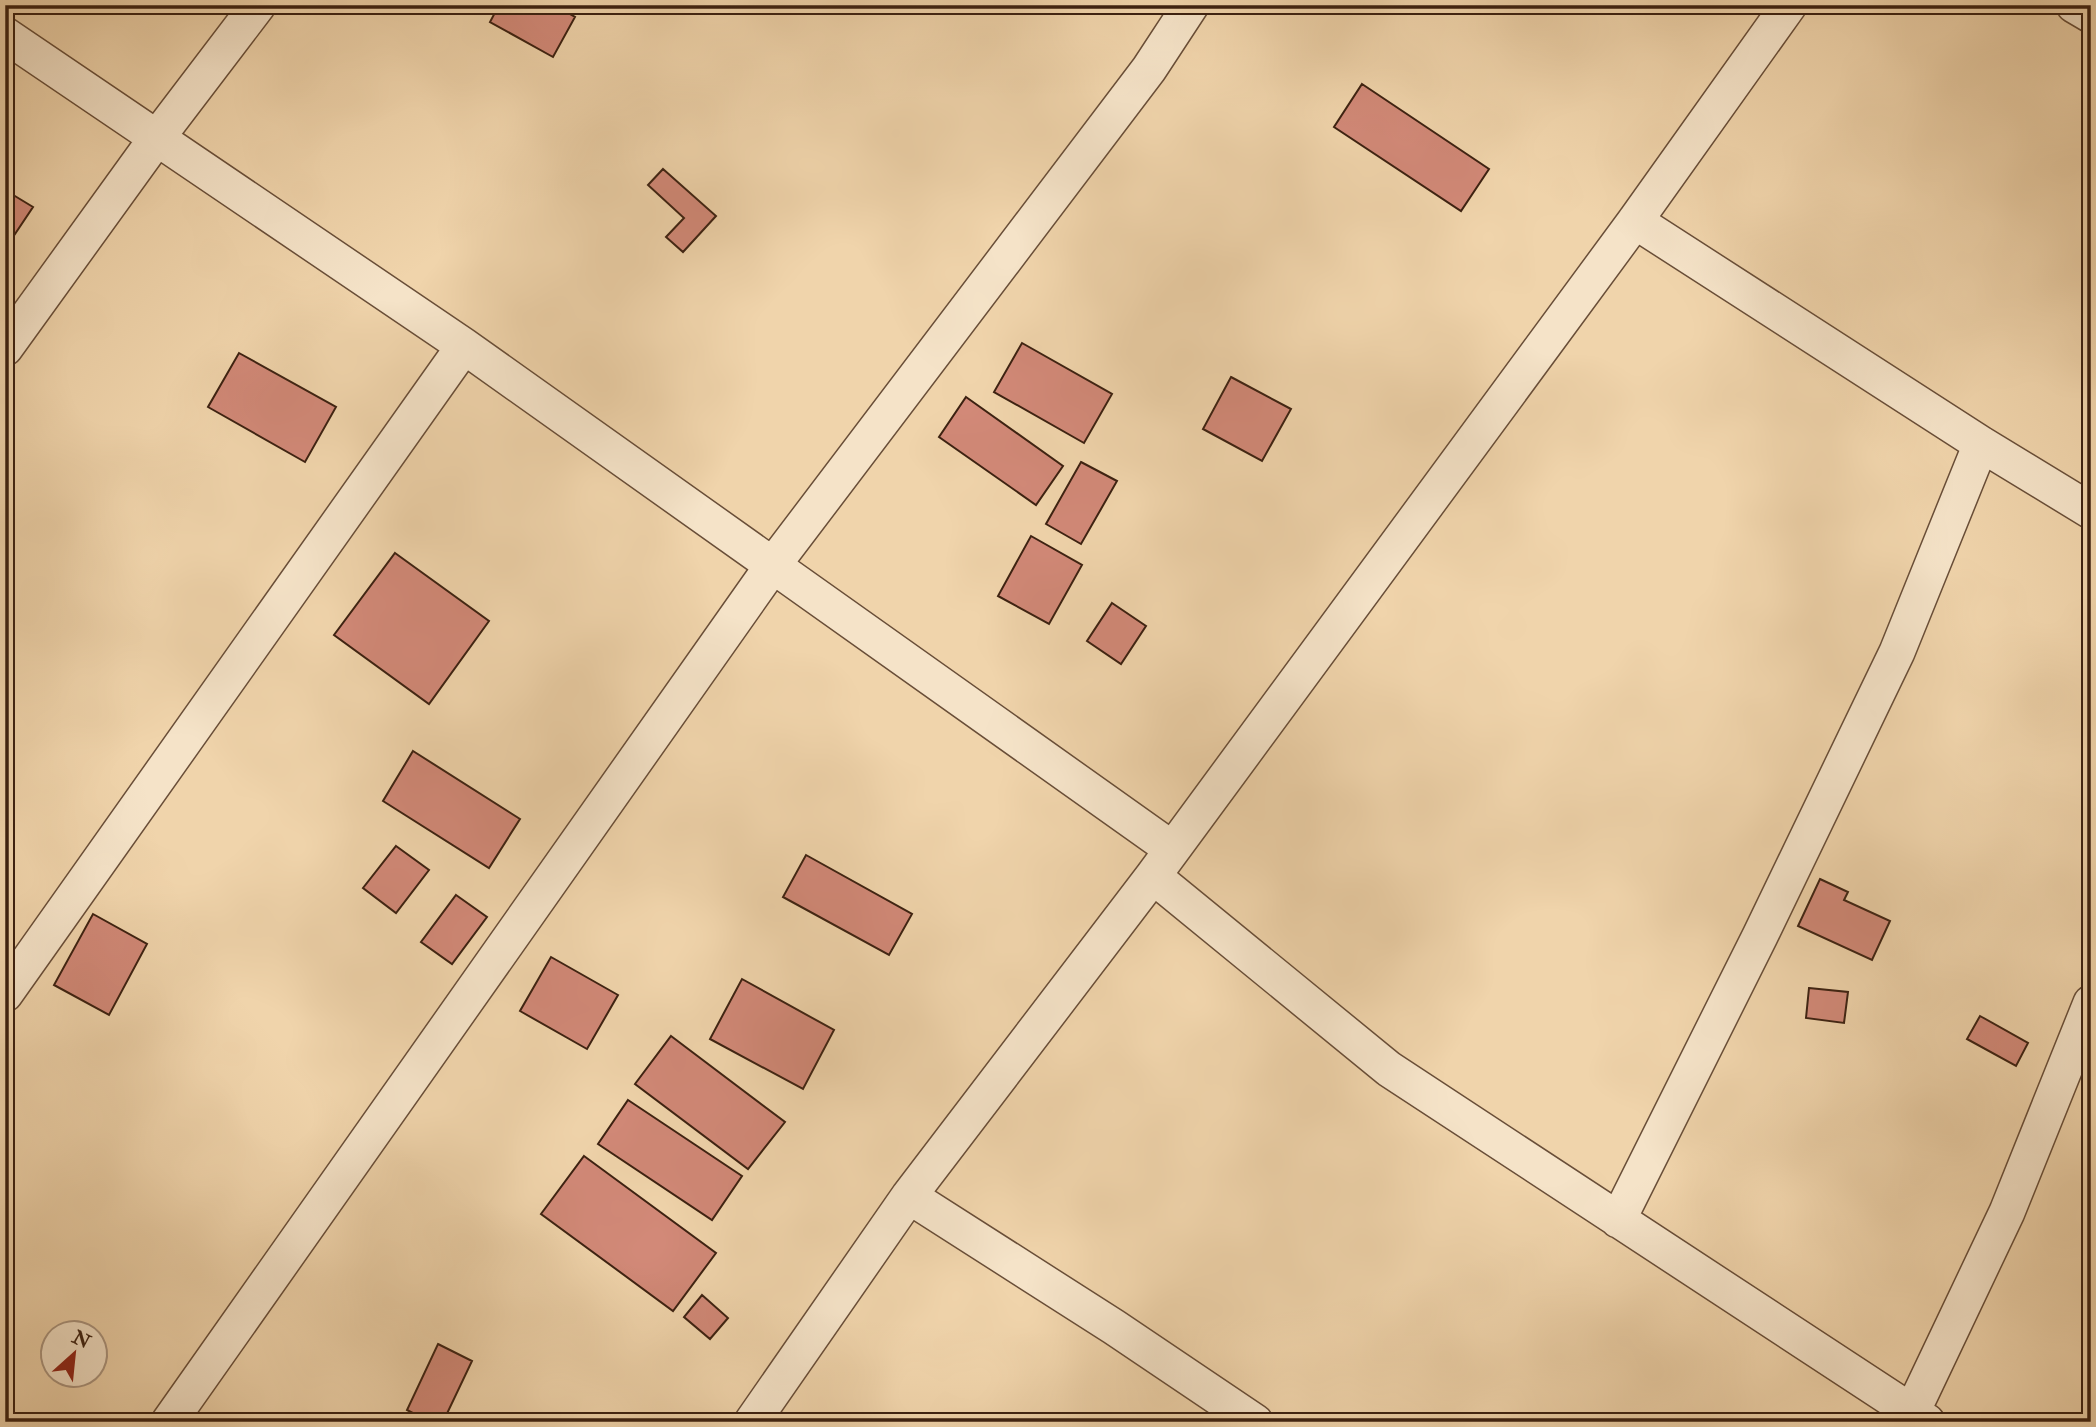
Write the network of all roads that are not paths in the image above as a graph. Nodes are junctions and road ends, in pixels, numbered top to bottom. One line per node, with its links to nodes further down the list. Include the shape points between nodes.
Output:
1 (258, 5): 7 (street)
2 (1191, 5): 13 (street, via 1149,69)
3 (1789, 5): 8 (street)
4 (2074, 5): 5 (street)
5 (2091, 15)
6 (5, 35): 7 (street)
7 (156, 139): 9 (street); 10 (street)
8 (1635, 221): 11 (street); 14 (street)
9 (464, 346): 13 (street); 15 (street)
10 (5, 348)
11 (1981, 444): 12 (street); 18 (street, via 1897,652)
12 (2091, 511)
13 (773, 565): 14 (street); 20 (street)
14 (1162, 862): 17 (street); 18 (street, via 1389,1069)
15 (5, 994)
16 (2091, 1003): 19 (street)
17 (909, 1196): 21 (street); 22 (street)
18 (1618, 1220): 19 (street)
19 (1919, 1417)
20 (169, 1422)
21 (752, 1422)
22 (1255, 1422)

